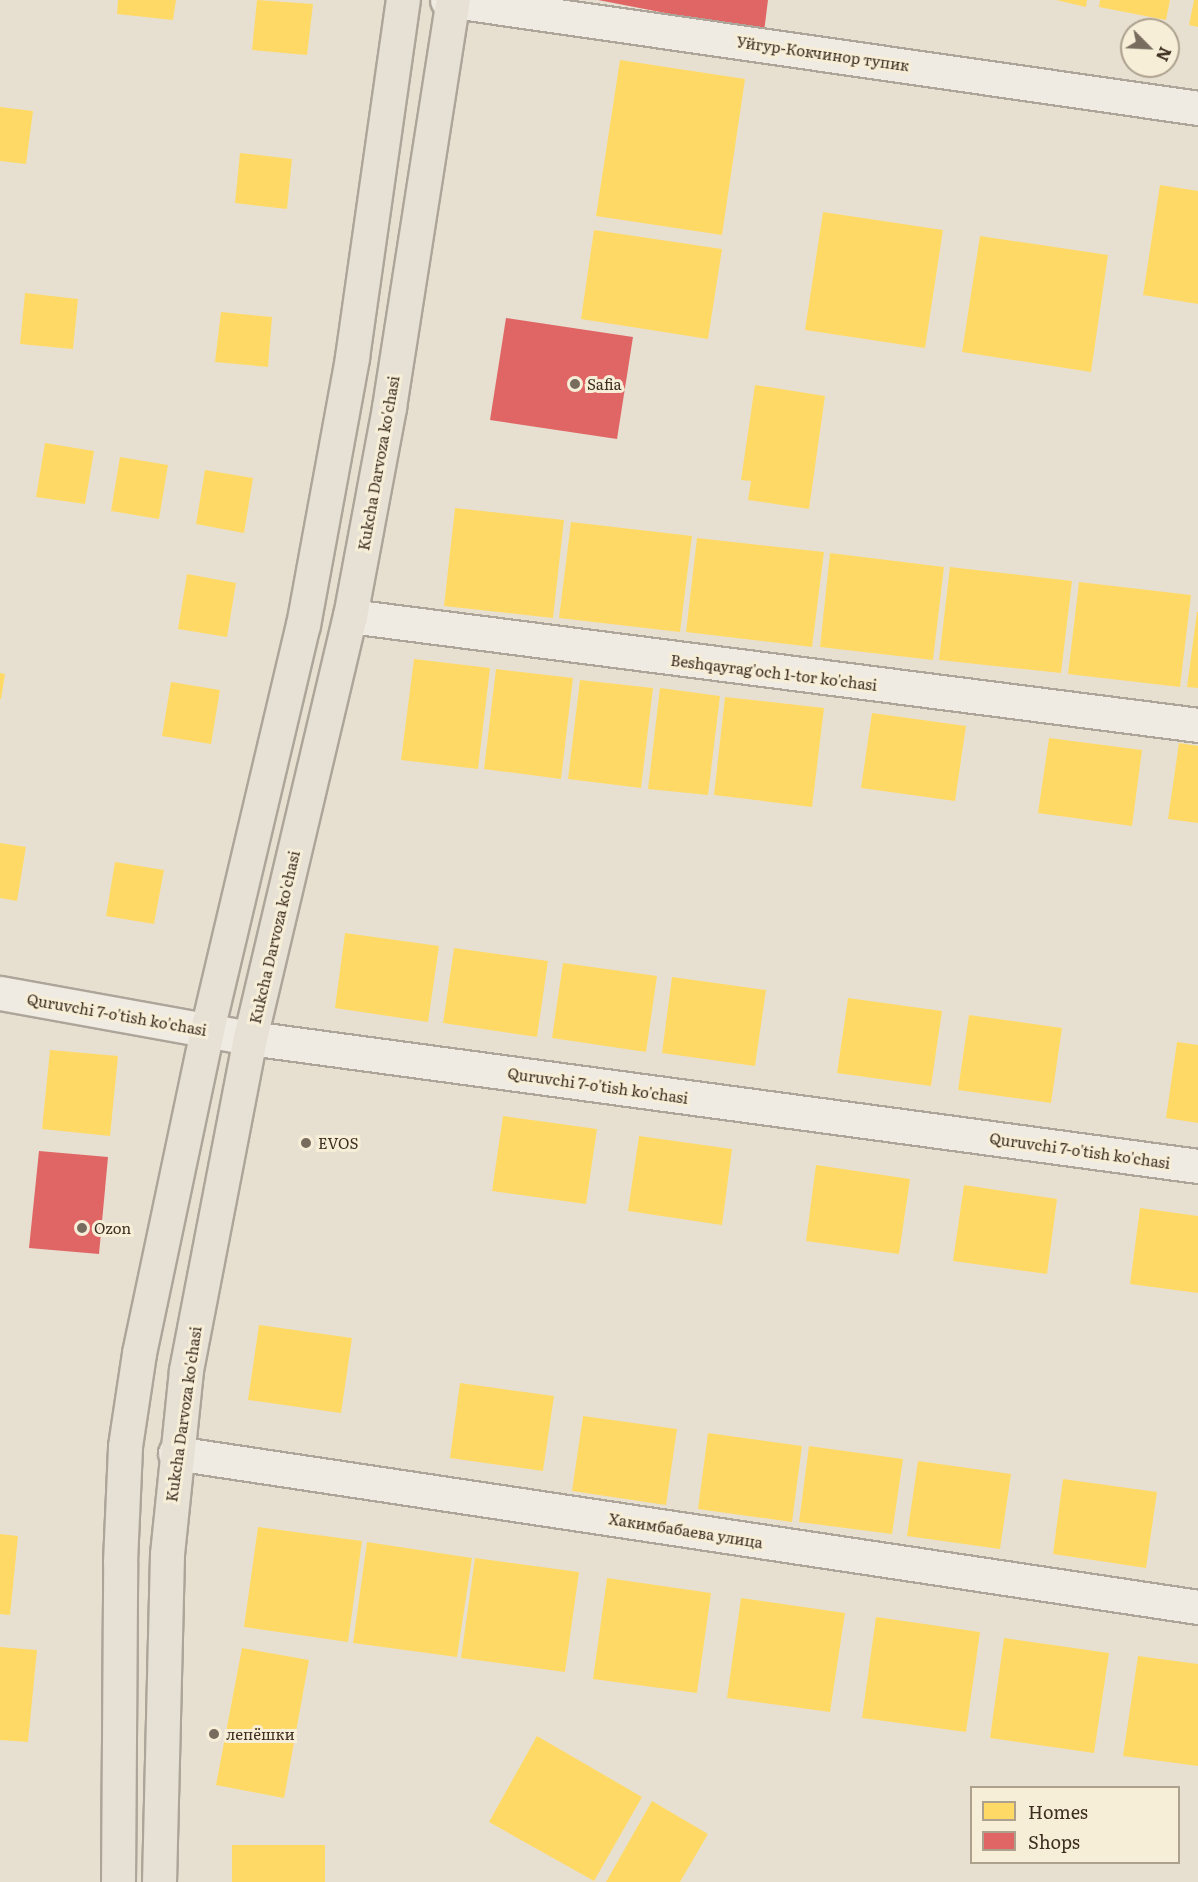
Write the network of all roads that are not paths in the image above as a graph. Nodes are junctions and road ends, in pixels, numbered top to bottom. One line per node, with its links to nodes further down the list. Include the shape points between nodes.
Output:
1 (403, 0): 8 (main road, via 352,357 303,625)
2 (447, 0): 3 (street, Уйгур-Кокчинор тупик)
3 (453, 0): 4 (street, Уйгур-Кокчинор тупик); 5 (main road, Kukcha Darvoza ko'chasi, via 389,406)
4 (1198, 108)
5 (350, 616): 6 (street, Beshqayrag'och 1-tor ko'chasi); 9 (main road, Kukcha Darvoza ko'chasi)
6 (1198, 725)
7 (0, 993): 8 (street, Quruvchi 7-o'tish ko'chasi)
8 (207, 1030): 9 (street, Quruvchi 7-o'tish ko'chasi); 13 (main road, via 139,1353 125,1446 120,1562)
9 (250, 1038): 10 (street, Quruvchi 7-o'tish ko'chasi); 11 (main road, Kukcha Darvoza ko'chasi, via 186,1370)
10 (1198, 1166)
11 (175, 1453): 12 (street, Хакимбабаева улица); 14 (main road, Kukcha Darvoza ko'chasi, via 167,1554)
12 (1198, 1607)
13 (118, 1882)
14 (159, 1882)

